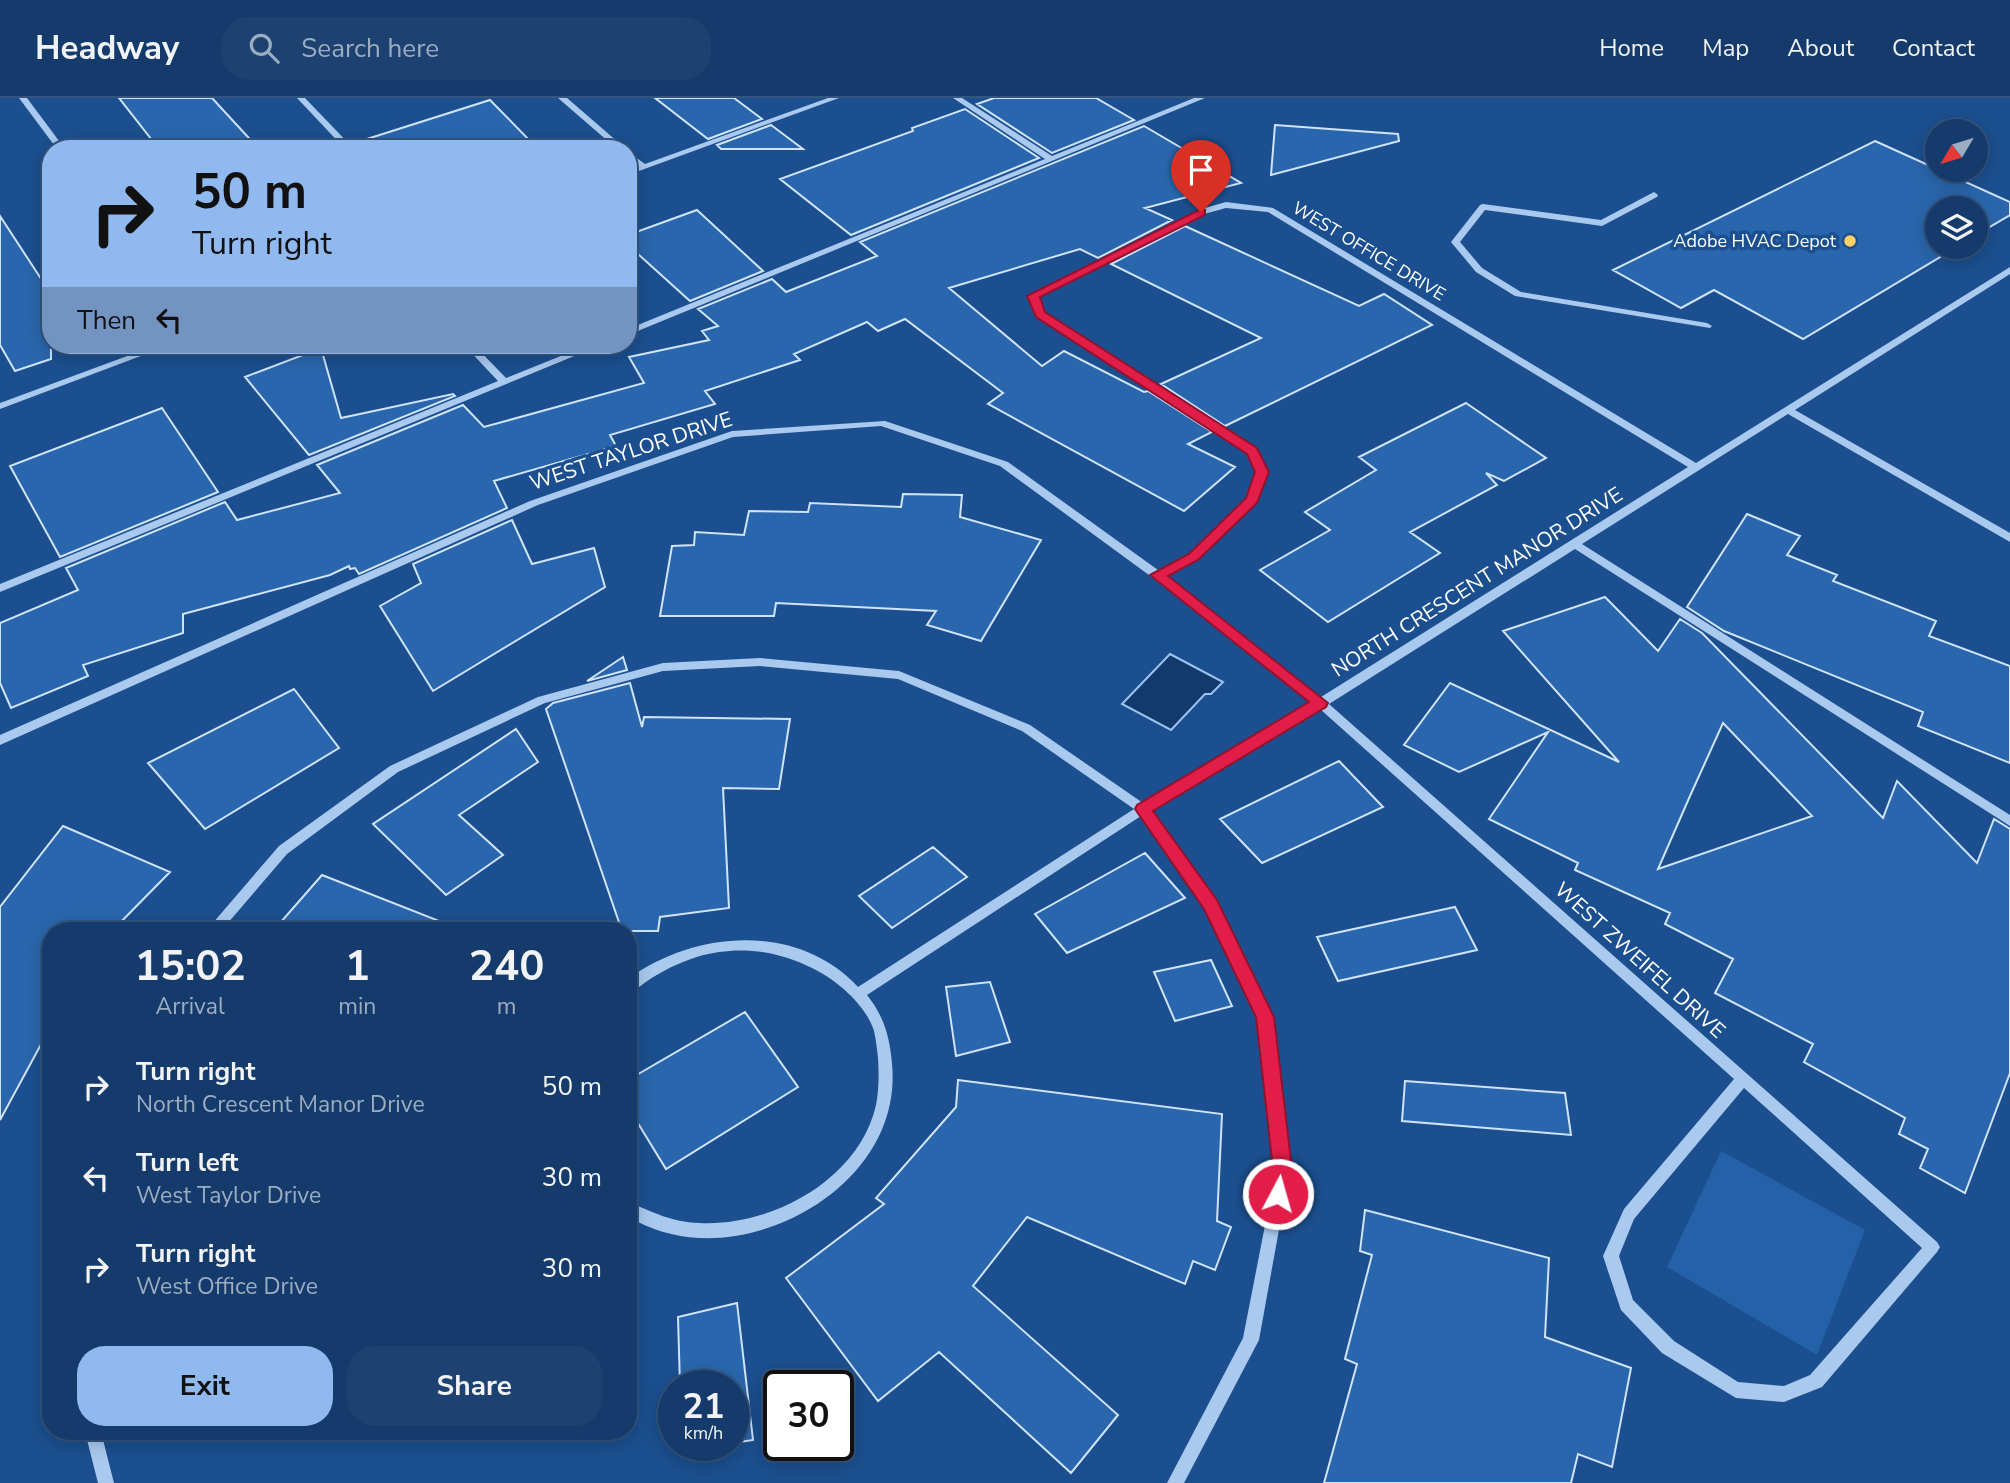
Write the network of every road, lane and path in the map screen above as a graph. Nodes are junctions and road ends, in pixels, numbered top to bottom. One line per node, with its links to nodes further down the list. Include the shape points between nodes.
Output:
1 (23, 98): 7 (street)
2 (301, 98): 8 (street)
3 (562, 98): 9 (street)
4 (957, 98): 10 (street)
5 (1201, 98): 10 (street)
6 (830, 99): 12 (street)
7 (54, 140)
8 (341, 140)
9 (611, 140)
10 (1051, 159): 17 (street)
11 (637, 161): 12 (street)
12 (644, 167): 13 (street)
13 (637, 170)
14 (1654, 195): 16 (street, via 1602,223 1483,207 1455,242 1479,270 1518,294)
15 (2010, 270): 23 (street, NORTH CRESCENT MANOR DRIVE)
16 (1707, 326)
17 (637, 328)
18 (141, 354): 22 (street)
19 (478, 354): 21 (street)
20 (574, 354): 21 (street)
21 (504, 382): 28 (street)
22 (0, 406)
23 (1787, 409): 24 (street, NORTH CRESCENT MANOR DRIVE); 25 (street)
24 (1695, 467): 26 (street, NORTH CRESCENT MANOR DRIVE); 27 (street, WEST OFFICE DRIVE, via 1270,210 1226,205 1201,212 1033,296 1040,314 1252,451 1262,472 1252,500 1194,557)
25 (2010, 538)
26 (1575, 544): 29 (street, NORTH CRESCENT MANOR DRIVE); 32 (street)
27 (1157, 575): 29 (street, WEST TAYLOR DRIVE); 30 (street, WEST TAYLOR DRIVE, via 1004,464 882,423 732,434 534,503)
28 (2, 583)
29 (1321, 703): 31 (street, NORTH CRESCENT MANOR DRIVE); 36 (street, WEST ZWEIFEL DRIVE)
30 (0, 740)
31 (1143, 809): 33 (street, via 1026,728 898,675 760,662 663,667 542,700 394,769 283,850); 35 (street, NORTH CRESCENT MANOR DRIVE); 40 (street, via 1211,905 1265,1017 1283,1169 1251,1340)
32 (2010, 821)
33 (221, 922)
34 (637, 980): 35 (street, via 651,969 695,951 740,945 786,950 826,966)
35 (858, 994): 37 (street, via 879,1027 887,1067 883,1108 865,1149 834,1185 792,1213 745,1229 695,1232)
36 (1742, 1080): 36 (street, WEST ZWEIFEL DRIVE, via 1629,1214 1611,1256 1626,1305 1668,1347 1736,1391 1784,1394 1816,1381 1932,1247)
37 (637, 1214)
38 (95, 1440): 39 (street)
39 (106, 1483)
40 (1175, 1483)

